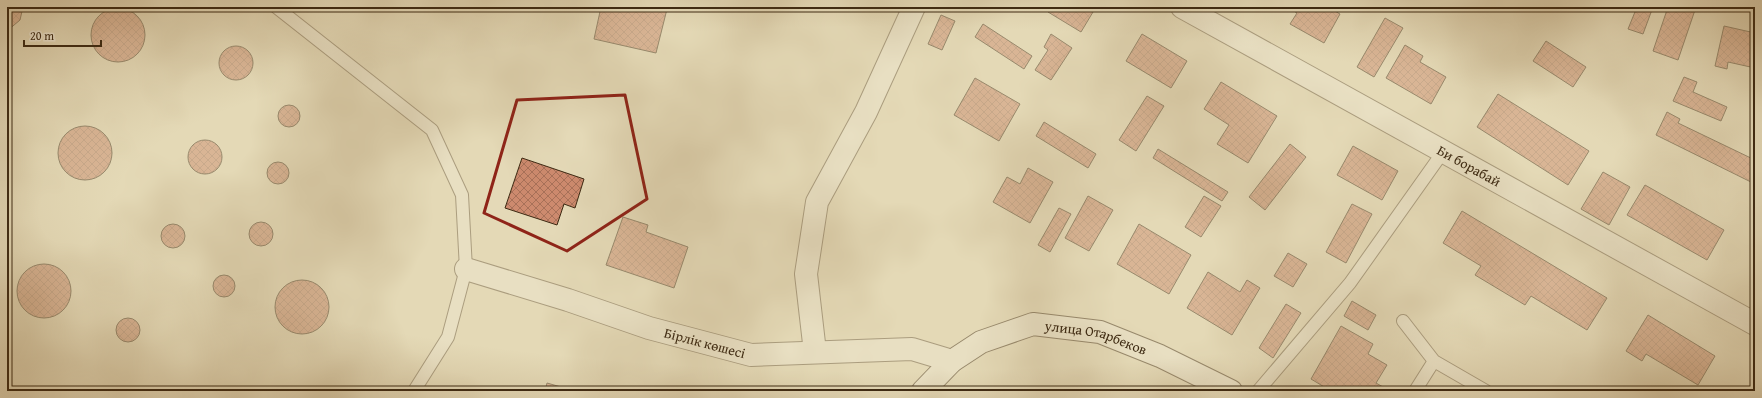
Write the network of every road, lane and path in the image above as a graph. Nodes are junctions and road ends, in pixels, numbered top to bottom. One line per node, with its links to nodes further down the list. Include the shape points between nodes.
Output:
1 (276, 7): 5 (lane, via 432,130 462,195)
2 (914, 7): 8 (street, via 866,112 817,202 806,274)
3 (1182, 7): 4 (street, Би борабай)
4 (1443, 152): 7 (street, Би борабай); 14 (lane, via 1350,283)
5 (466, 269): 8 (street, Бірлік көшесі, via 648,328 751,355); 11 (lane, via 448,337)
6 (1403, 321): 9 (lane)
7 (1755, 324)
8 (815, 352): 10 (street, Бірлік көшесі, via 912,349)
9 (1434, 361): 15 (lane); 16 (lane)
10 (952, 362): 12 (street, улица Отарбеков); 13 (street, улица Отарбеков, via 981,342 1033,324 1100,332 1160,356)
11 (414, 391)
12 (923, 391)
13 (1231, 391)
14 (1258, 391)
15 (1415, 391)
16 (1486, 391)

